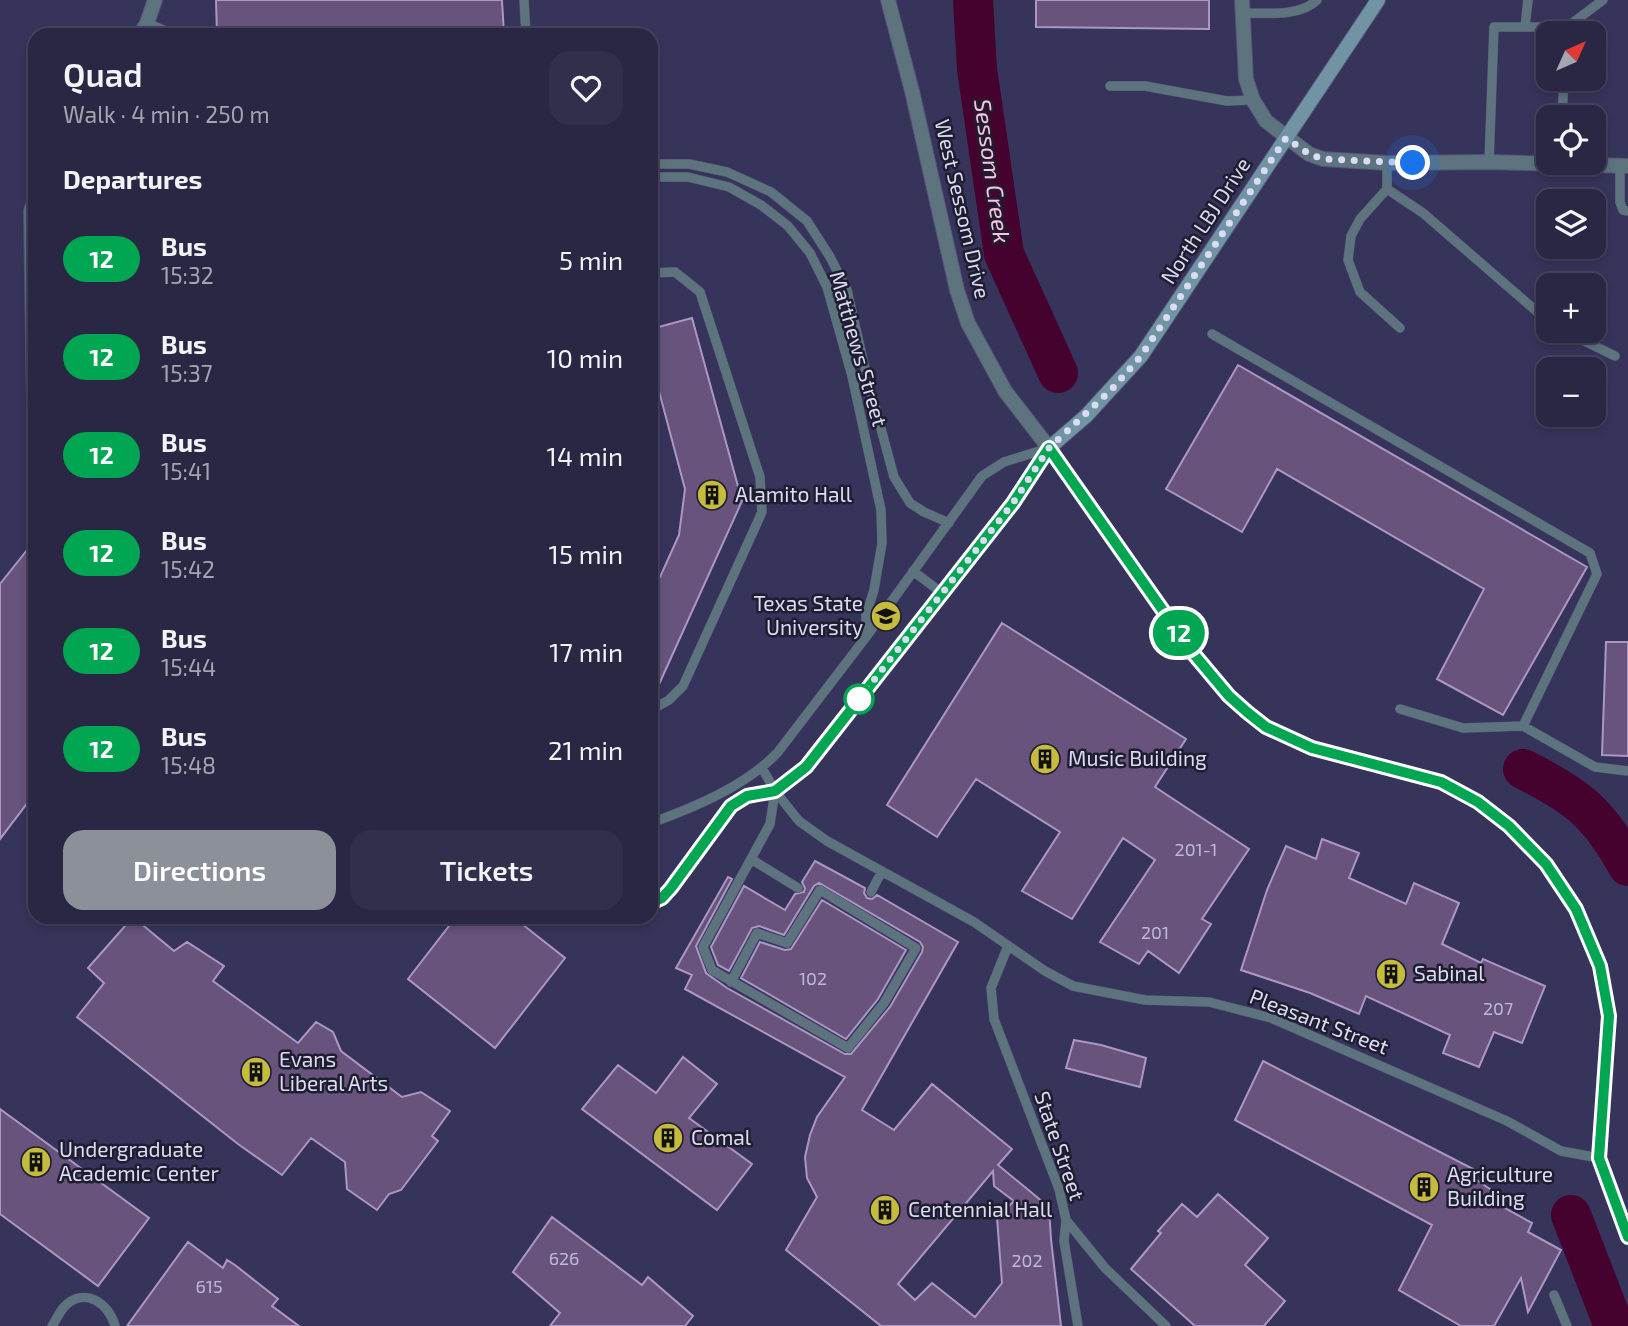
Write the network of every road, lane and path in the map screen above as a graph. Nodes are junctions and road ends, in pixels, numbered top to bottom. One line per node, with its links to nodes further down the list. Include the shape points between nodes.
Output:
1 (155, 0): 11 (street)
2 (524, 0): 12 (lane)
3 (888, 0): 32 (street, West Sessom Drive, via 961,301 981,350 1005,391)
4 (1317, 0): 8 (lane, via 1298,11)
5 (1378, 0): 16 (street, North LBJ Drive)
6 (1528, 0): 10 (lane)
7 (1603, 0): 9 (lane)
8 (1243, 7): 15 (street, via 1246,79)
9 (1578, 21)
10 (1525, 27): 13 (lane); 17 (lane, via 1494,27)
11 (144, 28)
12 (526, 28)
13 (1536, 28)
14 (1110, 86): 15 (lane, via 1144,86 1227,101)
15 (1253, 100): 16 (street, via 1261,115)
16 (1286, 138): 18 (street, via 1323,159); 32 (street, North LBJ Drive, via 1141,356)
17 (1489, 162): 18 (street); 19 (street)
18 (1387, 163): 24 (lane)
19 (1536, 163)
20 (658, 164): 33 (lane, Matthews Street, via 689,164 727,173 771,192 807,221 847,290 894,477 909,503)
21 (1606, 165): 22 (street)
22 (1624, 166): 25 (lane, via 1620,202)
23 (658, 177): 36 (lane, Matthews Street, via 688,177 729,187 761,205 788,226 810,253 827,287 852,376 880,510 882,543 866,615)
24 (1387, 189): 27 (lane, via 1423,213); 28 (lane, via 1360,219 1351,236 1348,260 1360,292)
25 (1628, 211)
26 (658, 273): 37 (lane, via 675,272 700,292 760,477 762,512 683,686)
27 (1536, 311)
28 (1400, 328)
29 (1212, 334): 39 (lane, via 1590,553 1597,574)
30 (1588, 343): 31 (lane)
31 (1615, 356)
32 (1049, 448): 33 (lane, via 1004,462 982,476); 35 (lane, via 1013,503); 51 (street, via 1192,652 1247,712 1266,727 1312,748 1441,782 1509,826 1546,864 1576,909 1600,966 1609,1016)
33 (949, 523): 34 (lane)
34 (913, 570): 35 (lane); 36 (lane)
35 (942, 593): 42 (lane, via 806,767)
36 (866, 637): 40 (lane)
37 (658, 706)
38 (1400, 709): 39 (lane, via 1463,728)
39 (1523, 726): 41 (lane, via 1595,767)
40 (762, 768): 42 (lane, Pleasant Street); 43 (lane)
41 (1628, 771)
42 (775, 791): 44 (lane, via 770,824); 45 (lane, Pleasant Street, via 799,821); 48 (lane, via 747,796 731,806)
43 (658, 821)
44 (751, 859): 46 (lane); 50 (lane, via 702,947 712,970)
45 (882, 871): 47 (lane); 49 (lane, Pleasant Street)
46 (798, 888)
47 (871, 892)
48 (658, 900)
49 (1008, 946): 51 (lane, Pleasant Street, via 1073,986 1145,1000 1209,1002 1271,1018 1507,1121 1561,1151); 52 (lane, State Street, via 991,988 994,1019 1059,1189)
50 (731, 982): 50 (lane, via 848,1048 884,1003 916,948 820,890 787,943 757,933)
51 (1599, 1158): 53 (street)
52 (1066, 1220): 57 (lane, via 1064,1241); 58 (lane, State Street, via 1105,1268)
53 (1628, 1235)
54 (1554, 1295): 59 (lane)
55 (52, 1326): 56 (lane, via 64,1308 83,1298 107,1307)
56 (115, 1326)
57 (1078, 1326)
58 (1166, 1326)
59 (1567, 1326)

